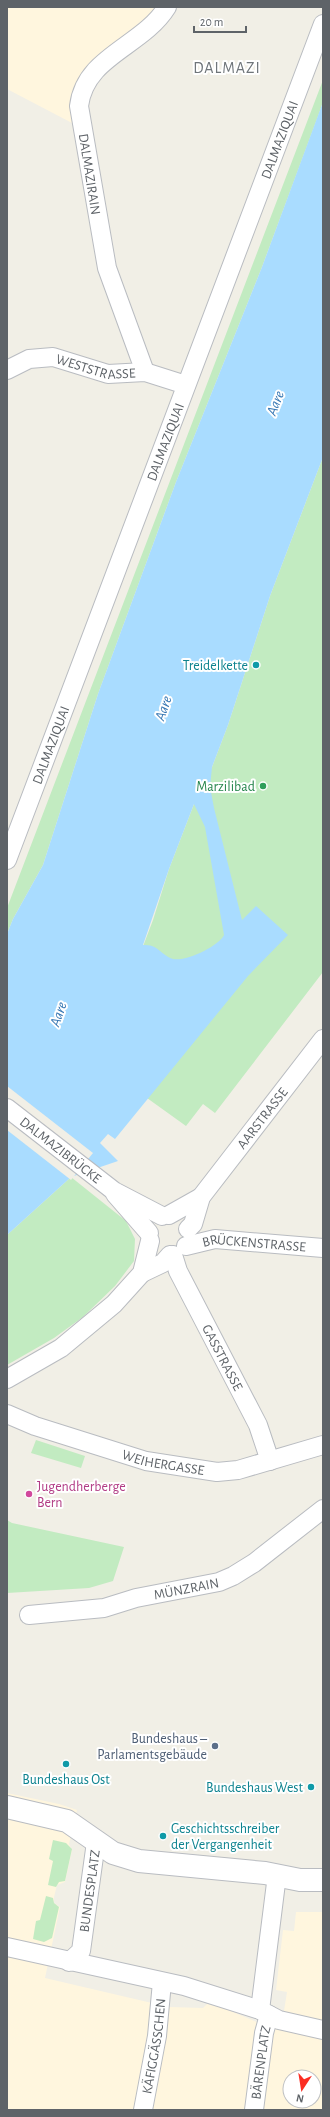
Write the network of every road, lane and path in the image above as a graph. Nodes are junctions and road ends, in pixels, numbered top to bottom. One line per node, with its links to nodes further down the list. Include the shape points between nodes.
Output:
1 (166, 7): 4 (street, DALMAZIRAIN, via 146,30 92,72 84,87 79,106 107,268)
2 (323, 24): 5 (street, DALMAZIQUAI)
3 (7, 370): 4 (street, WESTSTRASSE, via 29,359 44,357 108,374)
4 (145, 372): 5 (street, WESTSTRASSE)
5 (186, 385): 6 (street, DALMAZIQUAI)
6 (7, 860)
7 (323, 1039): 10 (street, AARSTRASSE)
8 (7, 1108): 9 (street, DALMAZIBRÜCKE)
9 (114, 1191): 11 (street, DALMAZIBRÜCKE); 12 (street, DALMAZIBRÜCKE)
10 (201, 1197): 11 (street, AARSTRASSE); 13 (street, AARSTRASSE)
11 (166, 1216): 12 (street, via 153,1223); 13 (street, via 180,1218)
12 (149, 1237): 13 (street, via 156,1250); 15 (street)
13 (182, 1242): 14 (street, BRÜCKENSTRASSE, via 214,1239); 15 (street, via 163,1263); 19 (street, GASSTRASSE, via 178,1271 258,1425)
14 (323, 1248)
15 (142, 1273): 16 (street, via 114,1304 76,1337 43,1360)
16 (7, 1379)
17 (7, 1414): 19 (street, WEIHERGASSE, via 35,1426 152,1463 227,1472)
18 (323, 1445): 19 (street, WEIHERGASSE)
19 (270, 1461)
20 (323, 1509): 21 (street, MÜNZRAIN, via 254,1563 219,1582 136,1598 87,1611)
21 (29, 1616)
22 (7, 1807): 23 (street, via 64,1820)
23 (96, 1842): 24 (street, BUNDESPLATZ, via 113,1853 139,1862); 27 (street, BUNDESPLATZ, via 81,1951)
24 (277, 1875): 25 (street, BUNDESPLATZ, via 300,1880); 29 (street)
25 (323, 1880)
26 (7, 1947): 27 (street)
27 (69, 1962): 28 (street)
28 (162, 1982): 29 (street); 31 (street, KÄFIGGÄSSCHEN, via 157,2036)
29 (265, 2012): 30 (street, via 278,2020); 32 (street, BÄRENPLATZ)
30 (323, 2030)
31 (143, 2110)
32 (254, 2110)

